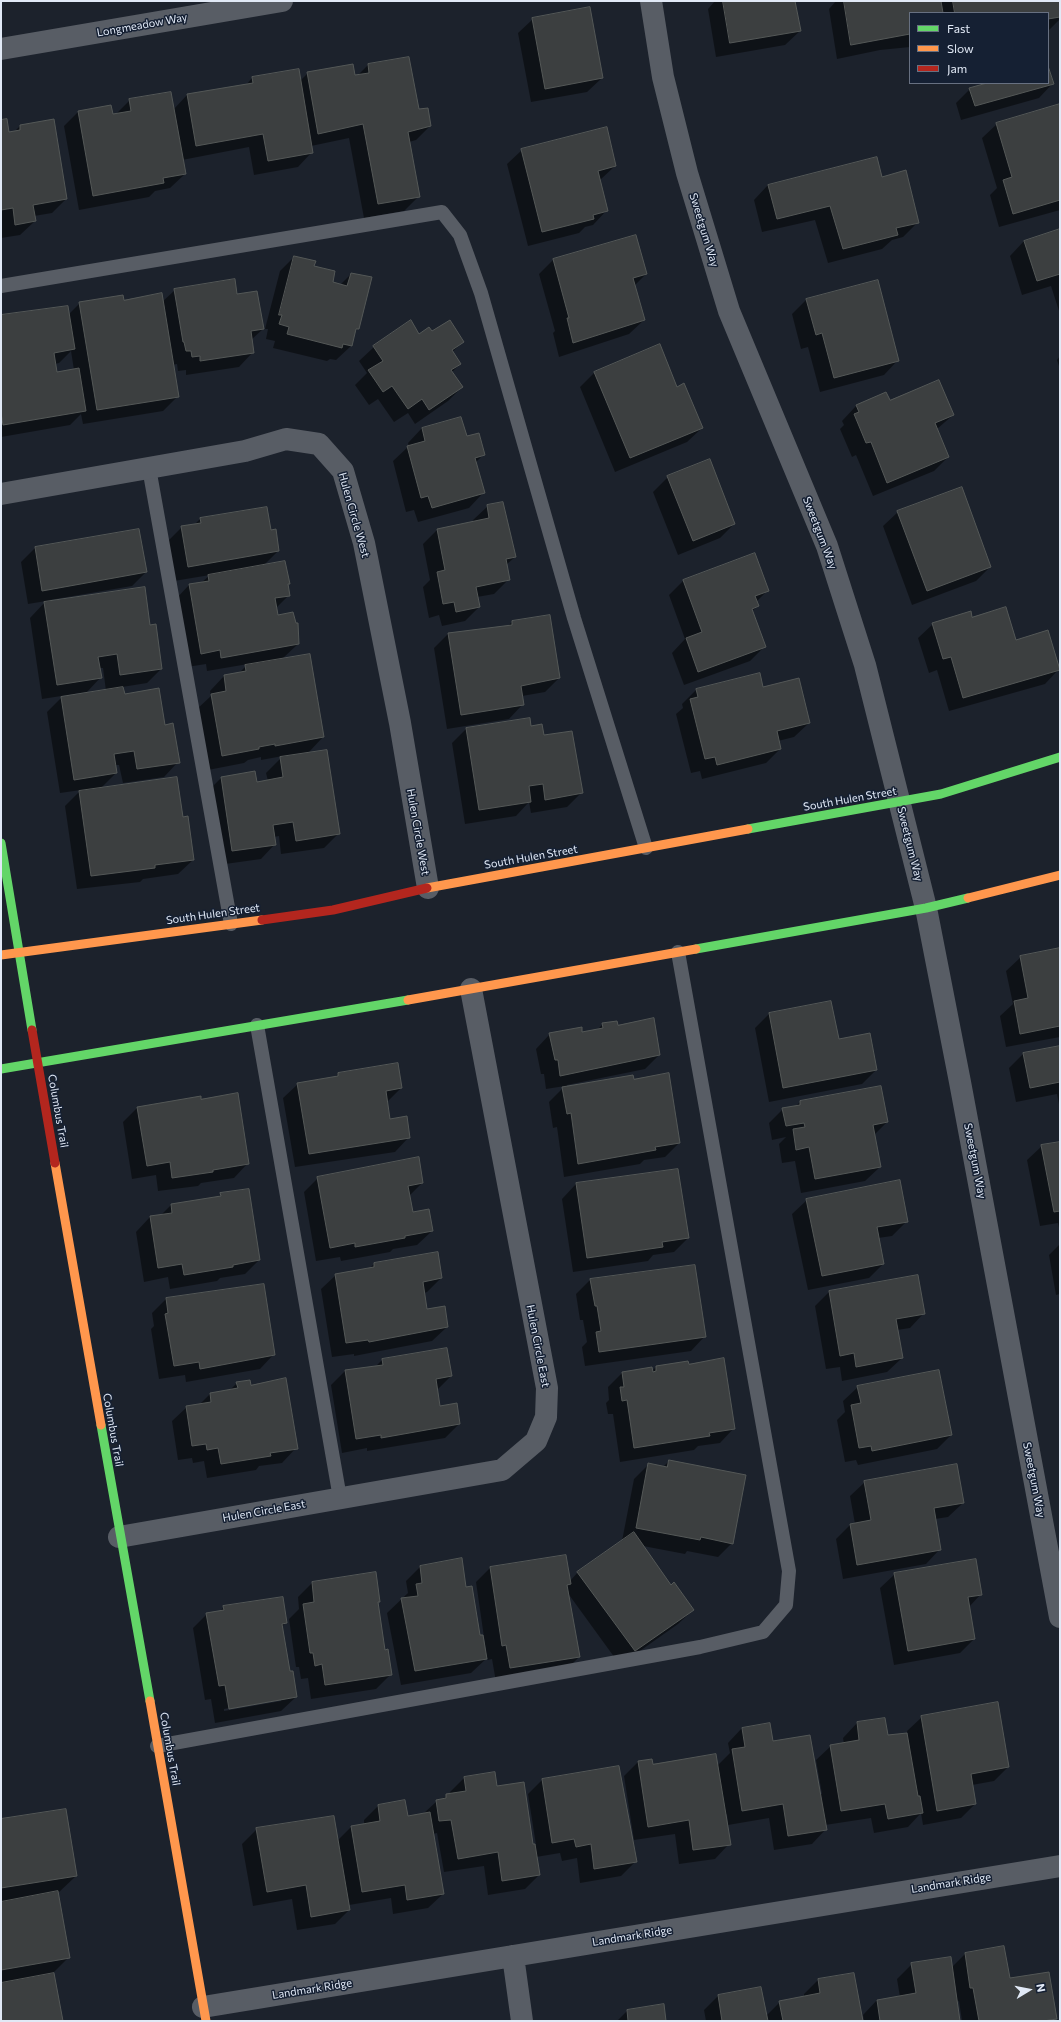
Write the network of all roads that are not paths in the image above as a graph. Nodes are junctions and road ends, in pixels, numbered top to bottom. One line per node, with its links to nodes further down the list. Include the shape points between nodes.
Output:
1 (282, 1): 3 (street, Longmeadow Way)
2 (651, 1): 8 (street, Sweetgum Way, via 663,77 686,173 727,304 827,546 865,665)
3 (1, 49)
4 (1, 286): 10 (lane, via 442,212 460,235 481,293 574,618)
5 (149, 468): 6 (street, Hulen Circle West); 12 (street, Hulen Circle West, via 245,451 286,439 319,444 343,471 365,551 400,723); 14 (lane)
6 (1, 494)
7 (1060, 757): 8 (main road, South Hulen Street, via 941,794)
8 (899, 802): 10 (main road, South Hulen Street); 13 (street, Sweetgum Way)
9 (1, 843): 15 (main road, Columbus Trail)
10 (646, 848): 12 (main road, South Hulen Street)
11 (1060, 875): 13 (main road)
12 (428, 888): 14 (main road, South Hulen Street, via 333,910)
13 (926, 908): 16 (main road); 24 (street, Sweetgum Way)
14 (231, 924): 15 (main road, South Hulen Street)
15 (20, 952): 17 (main road, South Hulen Street); 20 (main road, Columbus Trail)
16 (678, 952): 18 (main road); 25 (lane, via 789,1571 786,1605 763,1632 700,1647)
17 (1, 955)
18 (471, 989): 19 (main road); 22 (street, Hulen Circle East, via 547,1388 546,1416 536,1441 502,1470)
19 (257, 1025): 20 (main road); 22 (lane)
20 (37, 1063): 21 (main road); 23 (main road, Columbus Trail)
21 (1, 1069)
22 (340, 1498): 23 (street, Hulen Circle East)
23 (119, 1537): 25 (main road, Columbus Trail)
24 (1060, 1617)
25 (157, 1746): 28 (main road, Columbus Trail)
26 (1060, 1866): 27 (street, Landmark Ridge)
27 (513, 1956): 28 (street, Landmark Ridge); 29 (street)
28 (205, 2014)
29 (522, 2021)

